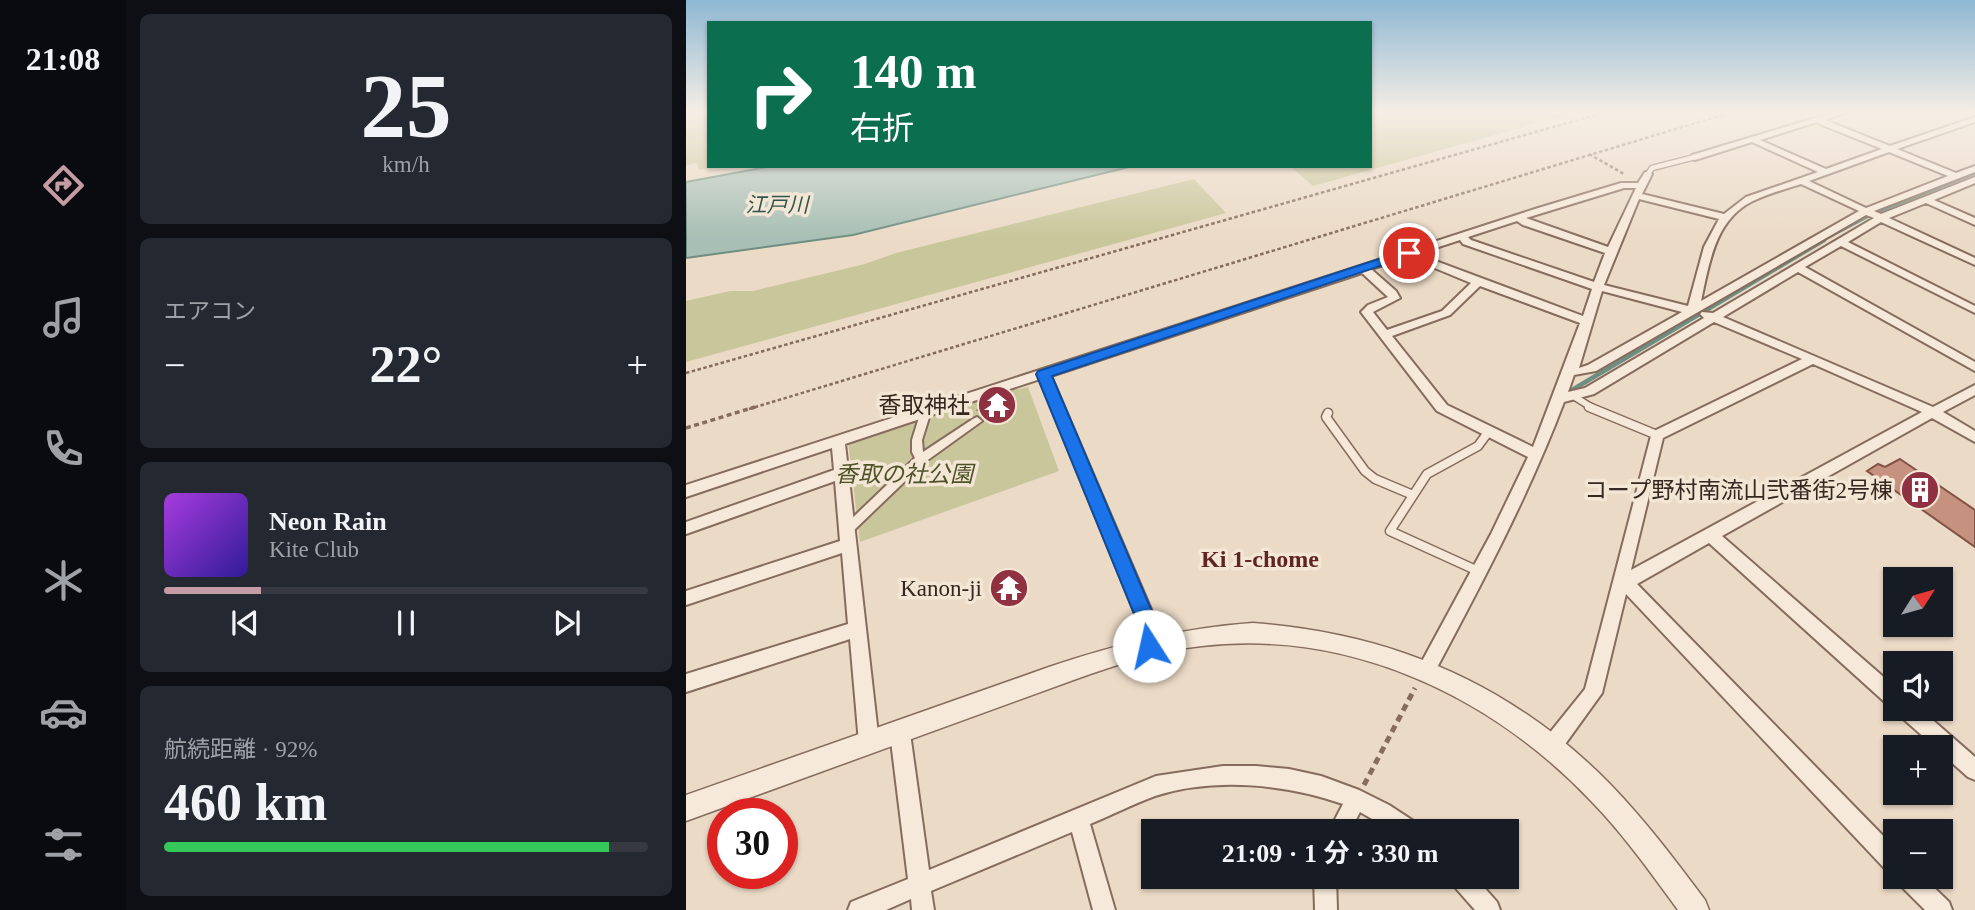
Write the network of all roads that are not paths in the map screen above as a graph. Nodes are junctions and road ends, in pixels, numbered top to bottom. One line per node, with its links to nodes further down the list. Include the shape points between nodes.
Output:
1 (1704, 154): 5 (street)
2 (1785, 154): 7 (street)
3 (1875, 154): 7 (street)
4 (1903, 154): 8 (street)
5 (1695, 157): 11 (lane, via 1652,168)
6 (1975, 169): 8 (street)
7 (1826, 172): 9 (street)
8 (1956, 176): 10 (street); 13 (street)
9 (1802, 181): 13 (street); 14 (street, via 1749,199)
10 (1974, 182): 12 (street)
11 (1643, 184): 14 (street); 15 (street, via 1624,185); 20 (street)
12 (1926, 200): 16 (street); 17 (street)
13 (1866, 211): 16 (street); 27 (street)
14 (1723, 217): 27 (street, via 1709,248)
15 (1519, 218): 18 (street); 20 (street)
16 (1881, 218): 19 (street); 22 (street)
17 (1975, 222)
18 (1463, 237): 21 (street); 26 (street)
19 (1841, 242): 23 (street); 28 (street)
20 (1609, 251): 26 (street)
21 (1409, 253): 24 (street); 25 (street)
22 (1975, 262)
23 (1797, 267): 29 (street); 33 (street)
24 (1363, 268): 31 (street, via 1394,298 1367,312); 35 (street)
25 (1478, 282): 30 (street); 31 (street, via 1446,313)
26 (1597, 286): 27 (street); 30 (street)
27 (1695, 310): 29 (street); 34 (street, via 1592,368)
28 (1975, 310)
29 (1712, 317): 32 (street); 37 (street)
30 (1585, 321): 34 (street)
31 (1385, 335): 43 (street, via 1441,408)
32 (1811, 360): 40 (street); 44 (street)
33 (1975, 367)
34 (1570, 369): 38 (street)
35 (1044, 374): 39 (street); 59 (street, via 1147,621)
36 (1975, 389): 40 (street)
37 (1575, 397): 38 (street); 44 (lane)
38 (1560, 399): 47 (street)
39 (926, 411): 46 (street); 48 (street, via 915,436)
40 (1934, 412): 45 (street); 53 (street)
41 (1328, 413): 51 (lane, via 1326,417 1365,471)
42 (977, 421): 48 (street)
43 (1489, 431): 47 (street); 51 (lane, via 1478,446 1427,474)
44 (1657, 435): 56 (street)
45 (1975, 437)
46 (838, 441): 49 (street); 50 (street)
47 (1535, 454): 55 (street)
48 (921, 459): 54 (street)
49 (842, 473): 52 (street); 54 (street)
50 (686, 491)
51 (1413, 495): 55 (lane, via 1391,531)
52 (686, 528)
53 (1711, 535): 56 (street); 62 (street)
54 (849, 537): 57 (street); 58 (street)
55 (1480, 571): 60 (street)
56 (1623, 580): 66 (street, via 1593,693); 73 (street)
57 (686, 598)
58 (858, 629): 61 (street); 65 (street)
59 (1149, 646): 60 (street, via 1203,636 1277,634 1370,652); 64 (street)
60 (1421, 679): 66 (street, via 1489,703)
61 (686, 683)
62 (1883, 688)
63 (1920, 721): 67 (street)
64 (901, 733): 65 (street); 74 (street)
65 (869, 743): 69 (street)
66 (1551, 747): 83 (street, via 1614,808)
67 (1975, 770)
68 (1356, 800): 70 (street, via 1291,779 1223,774 1156,786); 71 (street); 72 (street)
69 (686, 808)
70 (1078, 817): 74 (street); 80 (street)
71 (1346, 819)
72 (1390, 819)
73 (1883, 851)
74 (919, 885): 78 (street); 79 (street)
75 (1325, 889): 81 (street)
76 (1471, 889): 82 (street)
77 (1921, 889): 84 (street)
78 (859, 910)
79 (923, 910)
80 (1104, 910)
81 (1326, 910)
82 (1489, 910)
83 (1695, 910)
84 (1941, 910)

